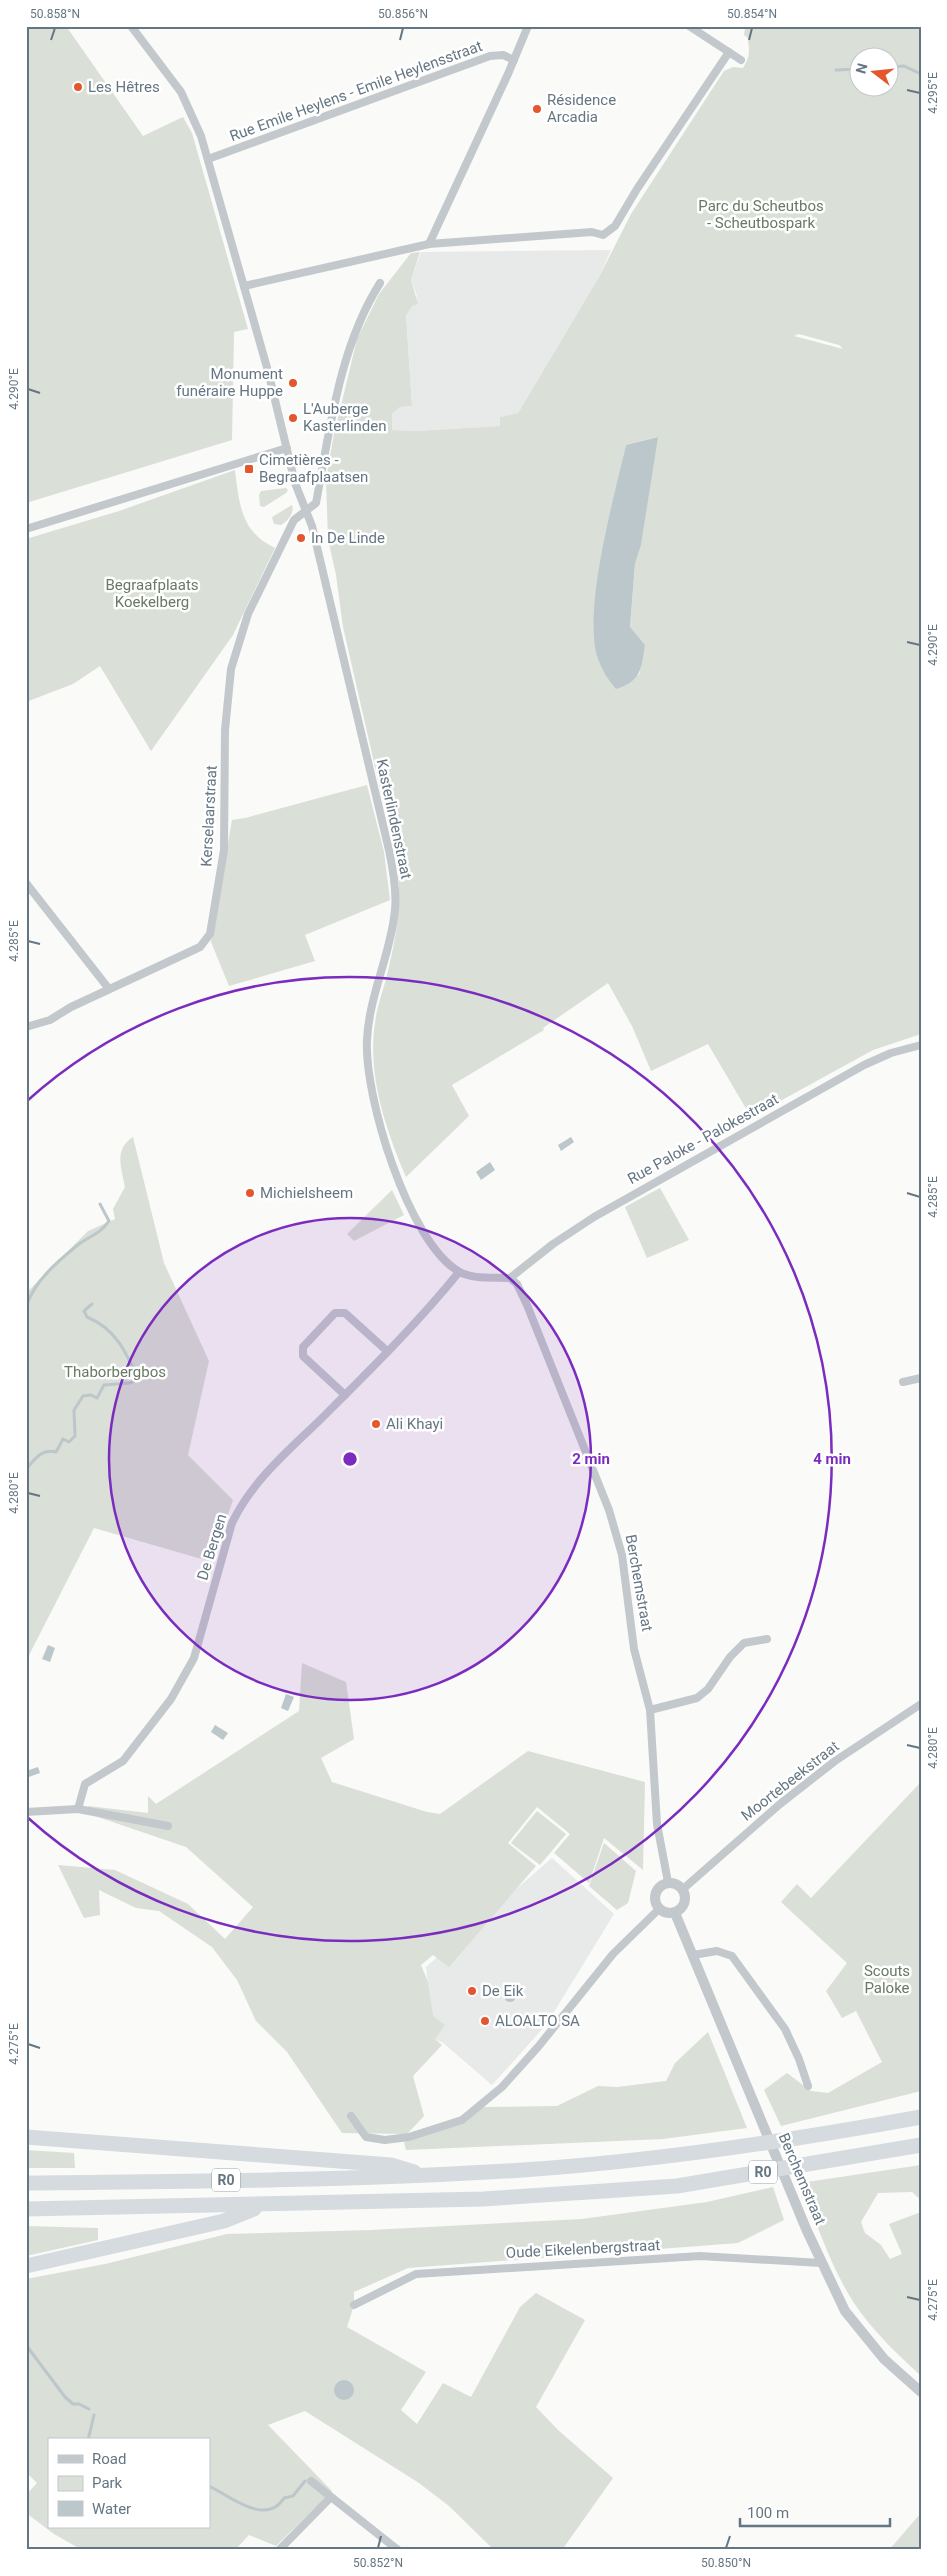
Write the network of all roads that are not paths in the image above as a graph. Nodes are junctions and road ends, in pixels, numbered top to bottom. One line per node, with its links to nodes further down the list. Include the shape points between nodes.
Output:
1 (131, 26): 7 (street, Kasterlindenstraat, via 180,92)
2 (528, 26): 5 (street)
3 (689, 26): 4 (street)
4 (729, 52): 6 (street); 8 (street, via 615,226 603,235 592,232)
5 (514, 60): 7 (street, Rue Emile Heylens - Emile Heylensstraat, via 503,55 490,56); 8 (street)
6 (741, 60)
7 (208, 159): 10 (street, Kasterlindenstraat)
8 (429, 244): 10 (street)
9 (380, 283): 12 (street, Kerselaarstraat, via 350,344 316,503)
10 (244, 286): 11 (street, Kasterlindenstraat)
11 (287, 448): 12 (street, Kasterlindenstraat); 13 (street)
12 (305, 510): 15 (street, Kerselaarstraat, via 294,520 248,614 230,669 225,730 224,850 210,934 200,947); 18 (street, Kasterlindenstraat, via 312,526 394,873 396,909 372,1003 367,1041 372,1100 414,1218 436,1252)
13 (26, 529)
14 (26, 883): 15 (street)
15 (109, 989): 16 (street, Kerselaarstraat, via 50,1020)
16 (26, 1027)
17 (921, 1045): 19 (street, Rue Paloke - Palokestraat, via 864,1065 630,1195 553,1244)
18 (459, 1272): 19 (street); 20 (street, De Bergen)
19 (510, 1278): 26 (street, Berchemstraat, via 517,1284 527,1305 609,1510 622,1555 634,1649)
20 (387, 1351): 23 (street, De Bergen); 23 (street, via 345,1313 335,1314 303,1347 303,1356)
21 (921, 1378): 22 (street)
22 (903, 1382)
23 (345, 1395): 27 (street, De Bergen, via 267,1472 241,1503 232,1523 194,1658 158,1719 124,1761 85,1784)
24 (767, 1639): 26 (street, via 744,1643 708,1689 697,1698)
25 (921, 1704): 31 (street, Moortebeekstraat, via 835,1761 780,1804)
26 (650, 1710): 30 (street, Berchemstraat, via 656,1824)
27 (78, 1809): 28 (street); 29 (street)
28 (26, 1812)
29 (168, 1826)
30 (668, 1882): 31 (street); 32 (street, via 659,1887 654,1897)
31 (683, 1889): 33 (street, via 686,1900)
32 (660, 1909): 33 (street); 36 (street, via 613,1954 538,2048 502,2086 462,2120 409,2137 385,2140 366,2137)
33 (675, 1913): 34 (street, Berchemstraat)
34 (693, 1955): 35 (street, via 717,1951 732,1956 784,2029); 44 (street, Berchemstraat)
35 (808, 2086)
36 (351, 2116)
37 (921, 2118): 40 (highway, R0, via 660,2158)
38 (26, 2137): 40 (highway, via 391,2165)
39 (921, 2146): 42 (highway, R0, via 677,2186 483,2199)
40 (425, 2176): 41 (highway, R0)
41 (26, 2183)
42 (265, 2205): 43 (highway, R0); 45 (highway, via 224,2220)
43 (26, 2209)
44 (821, 2263): 46 (street, Oude Eikelenbergstraat, via 700,2256 416,2274); 47 (street, Berchemstraat, via 851,2318 884,2359)
45 (26, 2266)
46 (354, 2305)
47 (921, 2392)
48 (311, 2481): 49 (street)
49 (331, 2497): 50 (street); 51 (street)
50 (279, 2550)
51 (398, 2550)

